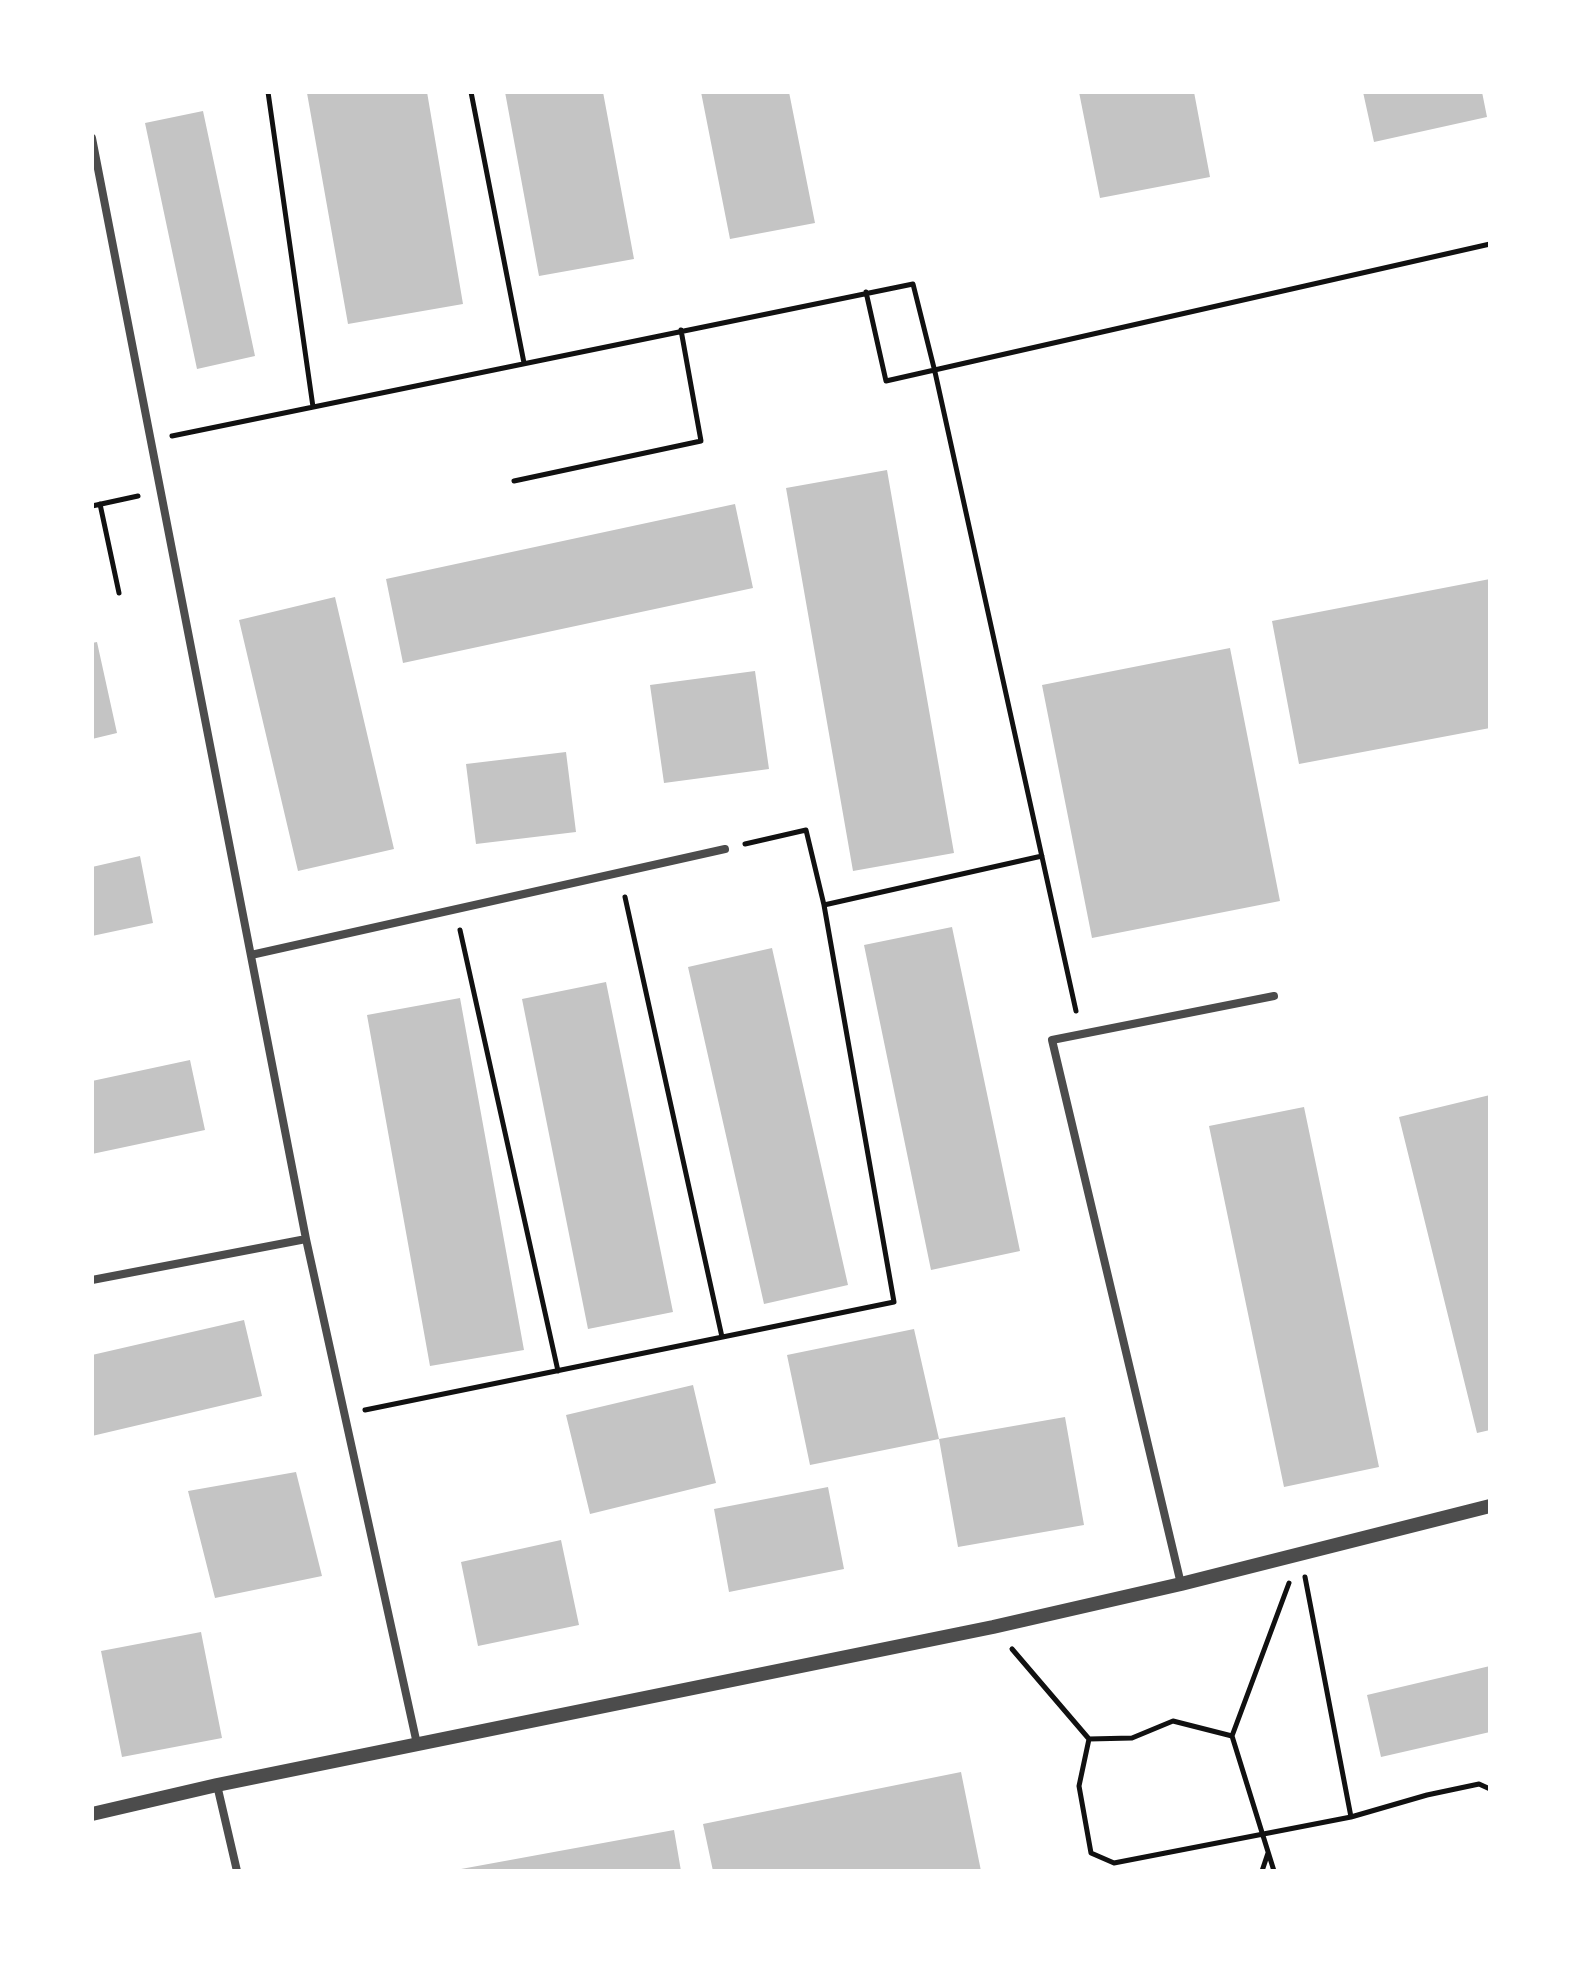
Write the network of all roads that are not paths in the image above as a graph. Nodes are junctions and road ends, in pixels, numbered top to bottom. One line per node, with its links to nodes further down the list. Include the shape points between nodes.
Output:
1 (92, 138): 2 (street)
2 (97, 188): 4 (street, via 162,491)
3 (725, 849): 4 (street)
4 (251, 955): 6 (street)
5 (1274, 996): 9 (street, via 1052,1040)
6 (306, 1239): 7 (street); 10 (street)
7 (92, 1280)
8 (1490, 1506): 9 (street)
9 (1181, 1584): 10 (street)
10 (417, 1744): 11 (street)
11 (217, 1785): 12 (street); 13 (street)
12 (92, 1814)
13 (237, 1871)

